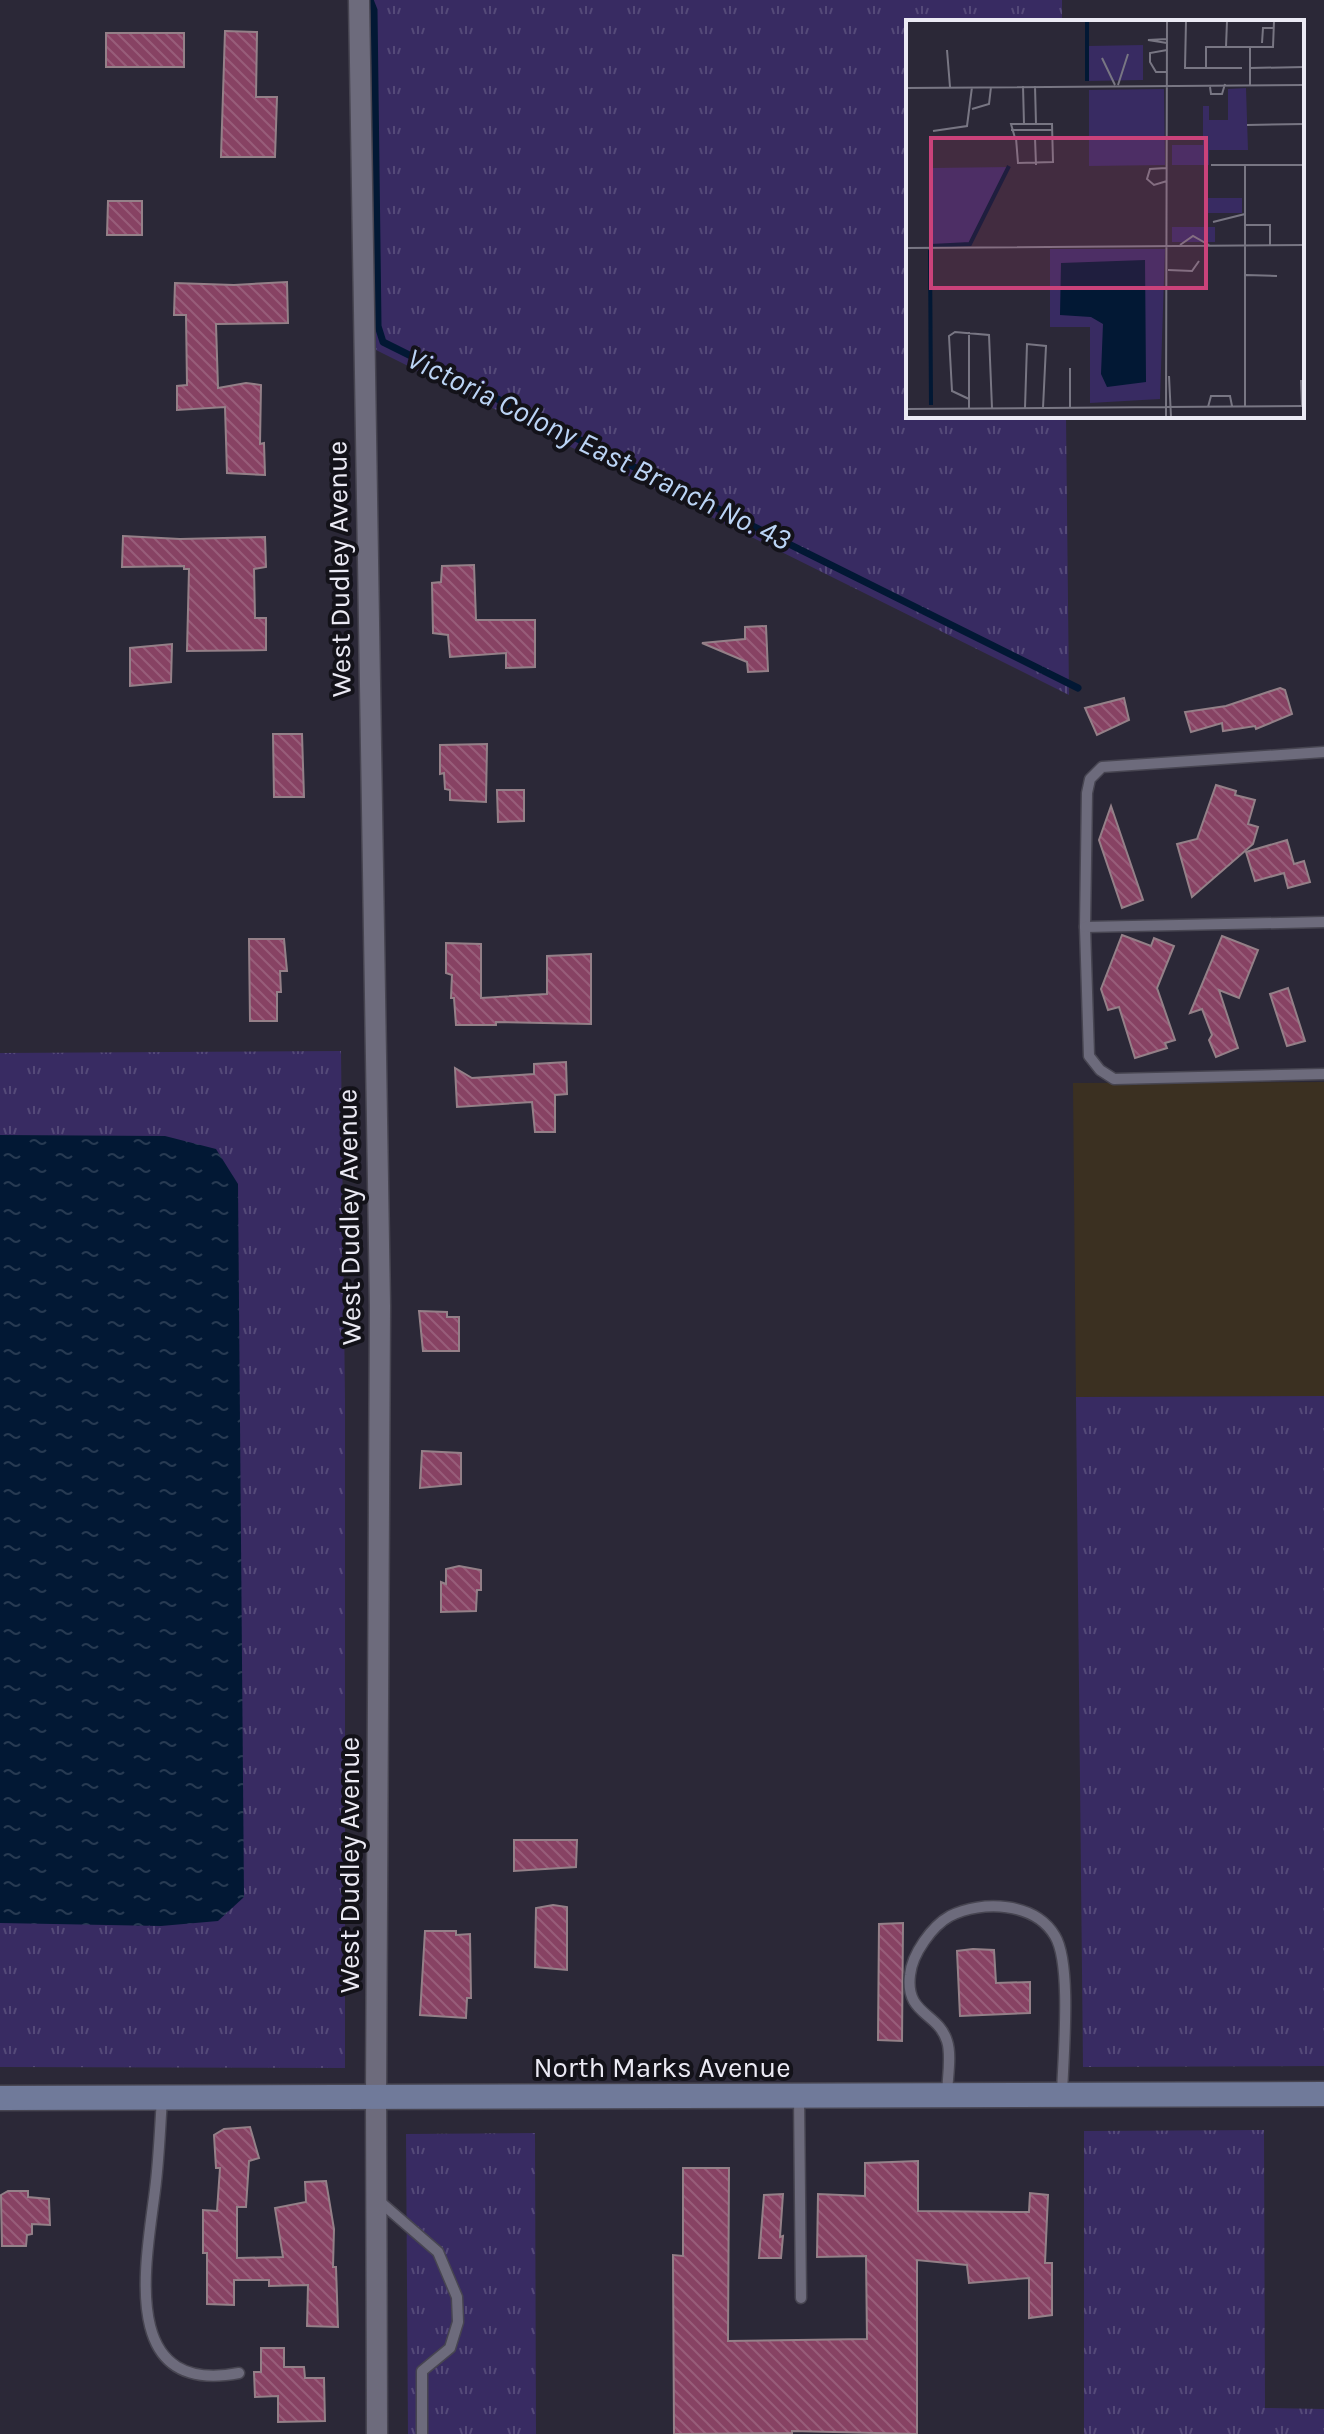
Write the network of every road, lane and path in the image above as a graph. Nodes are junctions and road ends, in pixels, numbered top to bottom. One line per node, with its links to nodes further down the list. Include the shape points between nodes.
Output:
1 (359, 0): 12 (street, West Dudley Avenue, via 380,1306)
2 (1324, 752): 4 (lane, via 1102,767 1090,779 1087,793)
3 (1324, 922): 4 (lane)
4 (1085, 927): 5 (lane, via 1089,1056 1114,1079)
5 (1324, 1074)
6 (1324, 2094): 9 (main road, North Marks Avenue)
7 (799, 2096): 8 (main road, North Marks Avenue); 12 (main road, North Marks Avenue); 14 (lane)
8 (947, 2096): 9 (main road, North Marks Avenue); 9 (lane, via 947,2041 935,2021 918,2010 910,1974 932,1930 949,1917 1005,1907 1042,1920 1061,1952)
9 (1062, 2096)
10 (0, 2098): 11 (main road, North Marks Avenue)
11 (162, 2098): 12 (main road, North Marks Avenue); 15 (lane, via 146,2313 152,2333 179,2370 193,2375)
12 (376, 2098): 13 (street, West Dudley Avenue)
13 (376, 2199): 16 (street, West Dudley Avenue); 17 (lane, via 438,2252 457,2297 458,2322 450,2348 422,2371)
14 (801, 2298)
15 (239, 2373)
16 (377, 2434)
17 (422, 2434)

